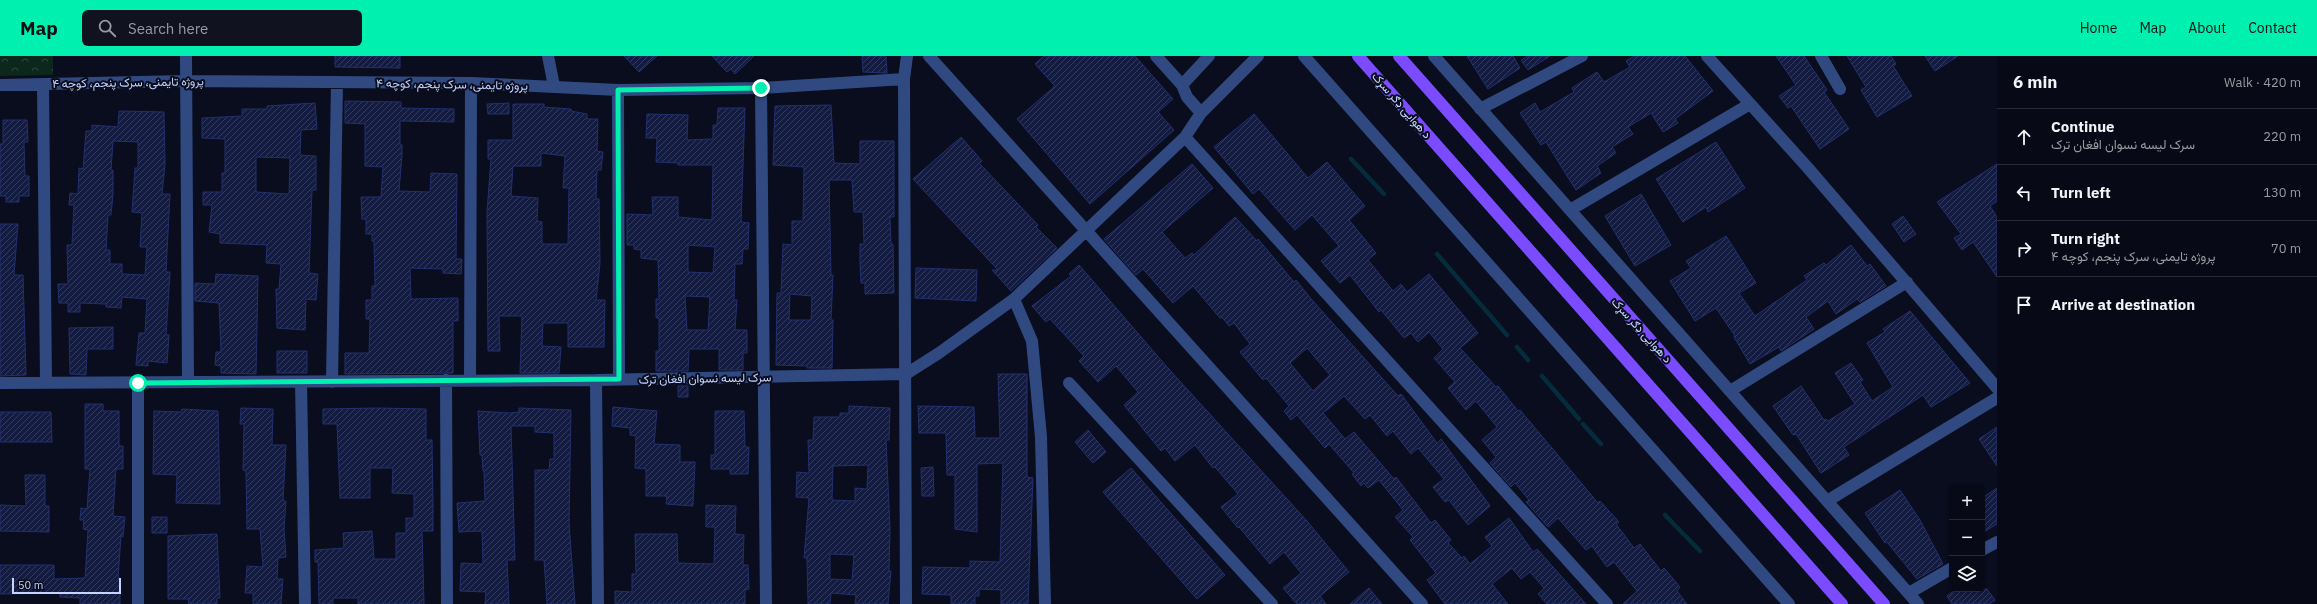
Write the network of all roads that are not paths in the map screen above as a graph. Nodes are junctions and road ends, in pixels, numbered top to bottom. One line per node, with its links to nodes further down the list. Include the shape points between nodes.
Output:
1 (186, 56): 16 (street)
2 (548, 56): 22 (street)
3 (907, 56): 15 (street)
4 (929, 56): 31 (street)
5 (1156, 56): 21 (street)
6 (1209, 56): 21 (street)
7 (1258, 56): 28 (street)
8 (1304, 56): 65 (street)
9 (1358, 56): 66 (main road, د هوایی ډګر سړک)
10 (1399, 56): 67 (main road, د هوایی ډګر سړک)
11 (1434, 56): 27 (street)
12 (1582, 56): 27 (street)
13 (1707, 56): 26 (street)
14 (1821, 56): 24 (street)
15 (904, 79): 23 (street, پروژه تایمنی، سرک پنجم، کوچه ۴); 34 (street)
16 (185, 81): 17 (street, پروژه تایمنی، سرک پنجم، کوچه ۴); 18 (street, پروژه تایمنی، سرک پنجم، کوچه ۴); 41 (street)
17 (337, 82): 19 (street, پروژه تایمنی، سرک پنجم، کوچه ۴); 43 (street)
18 (43, 84): 20 (street, پروژه تایمنی، سرک پنجم، کوچه ۴); 44 (street)
19 (471, 84): 22 (street, پروژه تایمنی، سرک پنجم، کوچه ۴); 38 (street)
20 (0, 85)
21 (1182, 85): 28 (street, via 1187,97)
22 (554, 86): 25 (street, پروژه تایمنی، سرک پنجم، کوچه ۴)
23 (761, 88): 25 (street, پروژه تایمنی، سرک پنجم، کوچه ۴); 35 (street)
24 (1840, 89)
25 (618, 90): 36 (street)
26 (1750, 104): 30 (street); 32 (street)
27 (1480, 109): 30 (street)
28 (1201, 113): 29 (street)
29 (1185, 137): 31 (street); 64 (street)
30 (1570, 210): 48 (street)
31 (1088, 230): 33 (street); 63 (street)
32 (1907, 282): 47 (street); 48 (street)
33 (1014, 299): 34 (street, via 939,354); 61 (street, via 1032,341 1041,437)
34 (906, 374): 35 (street, سرک لیسه نسوان افغان‌ ترک); 60 (street)
35 (764, 377): 36 (street, سرک لیسه نسوان افغان‌ ترک); 59 (street)
36 (619, 379): 39 (street, سرک لیسه نسوان افغان‌ ترک)
37 (446, 380): 38 (street, سرک لیسه نسوان افغان‌ ترک); 43 (street, سرک لیسه نسوان افغان‌ ترک); 57 (street)
38 (470, 380): 39 (street, سرک لیسه نسوان افغان‌ ترک)
39 (596, 380): 58 (street)
40 (0, 382): 44 (street, سرک لیسه نسوان افغان‌ ترک)
41 (188, 382): 42 (street, سرک لیسه نسوان افغان‌ ترک); 45 (street, سرک لیسه نسوان افغان‌ ترک)
42 (301, 382): 43 (street, سرک لیسه نسوان افغان‌ ترک); 56 (street)
43 (332, 382)
44 (46, 383): 45 (street, سرک لیسه نسوان افغان‌ ترک)
45 (138, 383): 55 (street)
46 (1069, 383): 62 (street)
47 (1997, 388)
48 (1730, 391): 50 (street)
49 (1997, 398): 50 (street)
50 (1827, 501): 54 (street)
51 (1997, 542): 52 (street)
52 (1985, 548)
53 (1949, 570): 54 (street)
54 (1909, 593): 68 (street)
55 (138, 604)
56 (305, 604)
57 (447, 604)
58 (598, 604)
59 (766, 604)
60 (906, 604)
61 (1045, 604)
62 (1272, 604)
63 (1422, 604)
64 (1607, 604)
65 (1789, 604)
66 (1842, 604)
67 (1884, 604)
68 (1918, 604)

